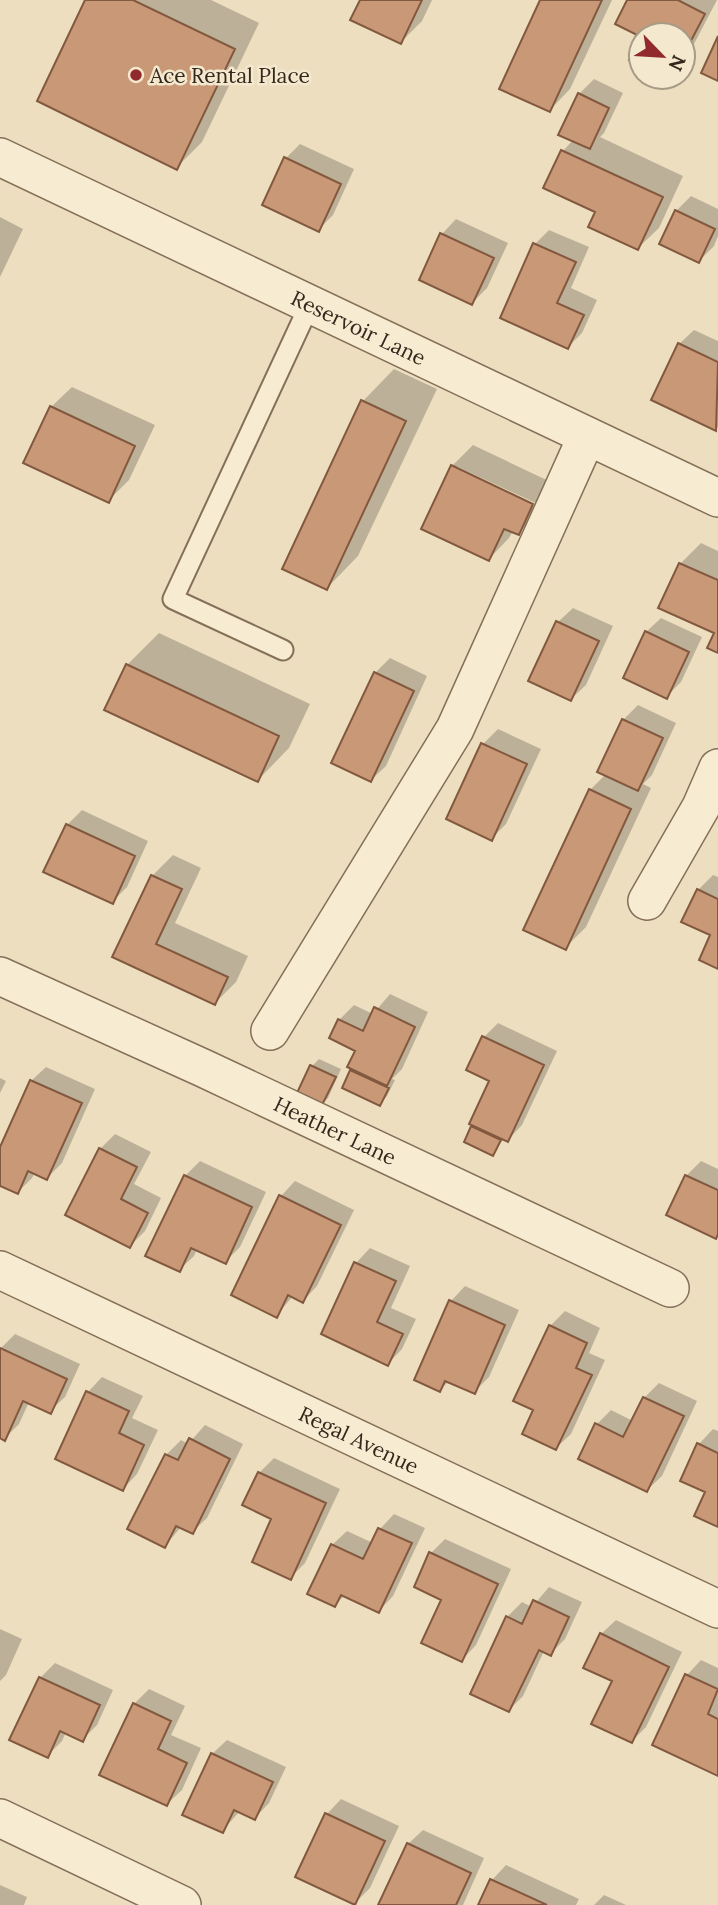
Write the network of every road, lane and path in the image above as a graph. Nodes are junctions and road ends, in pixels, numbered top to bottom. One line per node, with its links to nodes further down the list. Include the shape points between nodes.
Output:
1 (0, 157): 2 (street, Reservoir Lane)
2 (310, 304): 3 (street, Reservoir Lane); 5 (lane, via 173,599)
3 (587, 436): 4 (street, Reservoir Lane); 9 (street, via 455,729)
4 (718, 498)
5 (283, 650)
6 (718, 768): 7 (street)
7 (647, 901)
8 (0, 976): 11 (street, Heather Lane)
9 (270, 1031)
10 (0, 1270): 12 (street, Regal Avenue)
11 (670, 1288)
12 (718, 1609)
13 (0, 1818): 14 (street)
14 (183, 1905)

